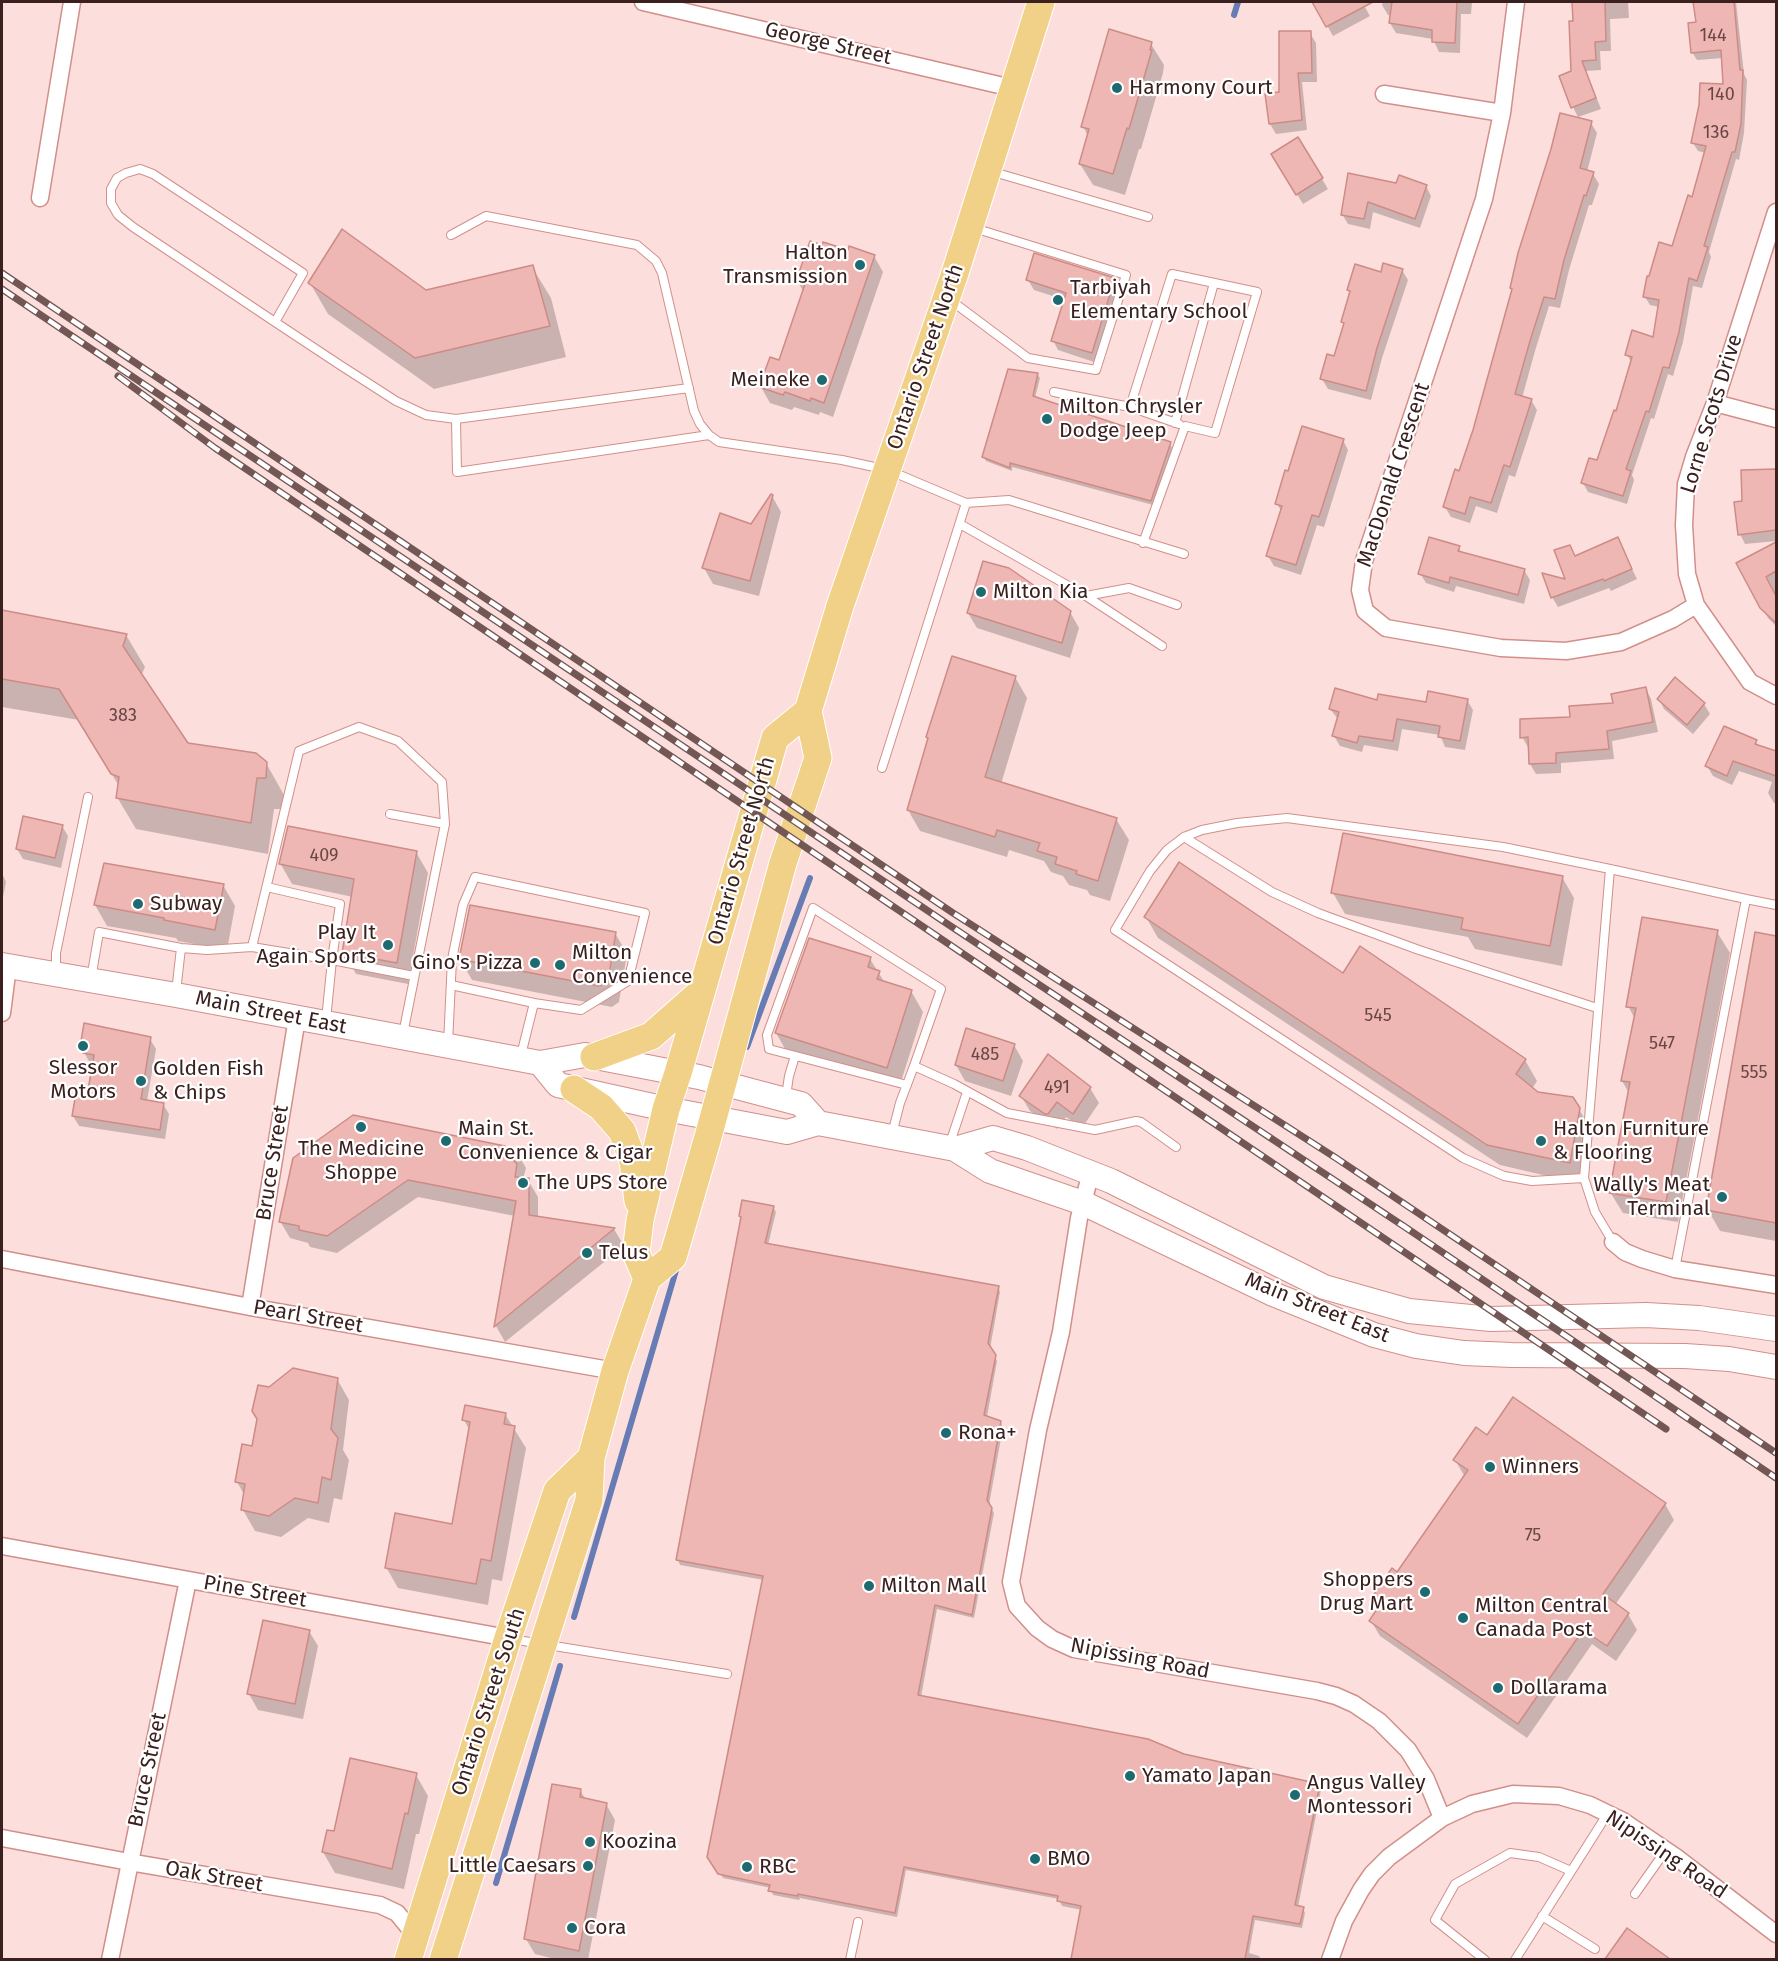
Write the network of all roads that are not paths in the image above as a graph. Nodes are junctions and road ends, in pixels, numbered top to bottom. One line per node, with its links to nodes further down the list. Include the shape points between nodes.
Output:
1 (72, 2): 9 (street)
2 (643, 2): 5 (street, George Street)
3 (1041, 2): 5 (main road, Ontario Street North)
4 (1516, 2): 7 (street, MacDonald Crescent)
5 (1012, 88): 8 (main road, Ontario Street North)
6 (1384, 94): 7 (street)
7 (1502, 113): 33 (street, MacDonald Crescent, via 1484,199 1364,561 1360,590 1365,611 1386,628 1502,648 1566,651 1621,642)
8 (987, 170): 11 (lane); 12 (main road, Ontario Street North)
9 (40, 198)
10 (1776, 212): 19 (street, Lorne Scots Drive)
11 (1148, 217)
12 (969, 227): 15 (main road, Ontario Street North); 15 (lane, via 1126,275 1096,370 1028,358)
13 (452, 236): 17 (lane, via 486,216 637,245 656,261 662,273)
14 (1214, 283): 20 (lane, via 1172,274); 23 (lane); 24 (lane, via 1257,292 1215,433)
15 (946, 297): 26 (main road, Ontario Street North)
16 (275, 322): 16 (lane, via 118,215 111,203 111,189 117,178 140,169 153,174 303,273); 21 (lane, via 396,401 426,415)
17 (689, 387): 21 (lane); 25 (lane, via 694,411)
18 (1053, 392): 20 (lane)
19 (1715, 403): 22 (street); 33 (street, Lorne Scots Drive, via 1694,457 1684,502 1687,574)
20 (1130, 407): 23 (lane)
21 (456, 419): 25 (lane, via 457,472)
22 (1776, 419)
23 (1175, 423): 24 (lane)
24 (1185, 426): 29 (lane)
25 (709, 435): 26 (lane, via 719,442)
26 (888, 470): 27 (lane); 36 (main road, Ontario Street North)
27 (966, 503): 28 (lane); 29 (lane, via 1009,500)
28 (960, 524): 31 (lane); 37 (lane)
29 (1143, 543): 30 (lane)
30 (1184, 554)
31 (1086, 596): 32 (lane, via 1128,588); 34 (lane)
32 (1177, 605)
33 (1696, 605): 35 (street, Lorne Scots Drive, via 1750,682)
34 (1162, 646)
35 (1776, 696)
36 (808, 711): 54 (main road, Ontario Street North, via 775,738); 68 (main road, Ontario Street North, via 818,758 783,863)
37 (882, 768)
38 (88, 798): 50 (lane, via 56,953)
39 (390, 814): 40 (lane)
40 (446, 824): 43 (lane, via 442,782 398,741 359,727 299,752); 51 (lane)
41 (1184, 837): 42 (lane, via 1237,823 1287,818 1503,847); 57 (lane, via 1272,892 1318,913); 80 (lane, via 1150,871 1115,930 1463,1158 1504,1176 1532,1181)
42 (1610, 869): 44 (lane); 57 (lane)
43 (267, 887): 47 (lane); 48 (lane, via 340,904)
44 (1746, 899): 45 (lane); 85 (lane)
45 (1776, 904)
46 (181, 948): 47 (lane); 52 (lane, via 99,932); 55 (lane)
47 (252, 948): 48 (lane)
48 (332, 960): 51 (lane); 60 (lane)
49 (5, 965): 50 (main road, Main Street East); 58 (street)
50 (56, 975): 52 (main road, Main Street East)
51 (414, 976): 61 (lane)
52 (91, 980): 55 (main road, Main Street East)
53 (451, 985): 56 (lane); 56 (lane, via 463,905 475,877 645,913 628,981 581,1010); 62 (lane)
54 (700, 993): 64 (main road, via 651,1036); 67 (main road, Ontario Street North)
55 (176, 995): 59 (main road, Main Street East)
56 (534, 1003): 65 (lane)
57 (1597, 1008): 80 (lane)
58 (2, 1013)
59 (297, 1018): 60 (main road, Main Street East); 88 (street, Bruce Street)
60 (326, 1023): 61 (main road, Main Street East)
61 (402, 1038): 62 (main road, Main Street East)
62 (448, 1046): 65 (main road, Main Street East)
63 (795, 1056): 66 (lane, via 769,1049 767,1035 813,908 941,989); 69 (lane); 72 (lane)
64 (594, 1057): 65 (main road, Main Street East); 67 (main road, Main Street East)
65 (530, 1061): 70 (main road, Main Street East, via 558,1085)
66 (914, 1066): 69 (lane); 71 (lane)
67 (678, 1073): 68 (main road, Main Street East); 73 (main road, Ontario Street North)
68 (722, 1083): 72 (main road, Main Street East); 74 (main road, Ontario Street North)
69 (907, 1085): 76 (lane)
70 (574, 1089): 73 (main road, Main Street East); 82 (main road, via 601,1107 622,1131 633,1161)
71 (967, 1092): 77 (lane, via 1006,1113 1095,1130 1142,1122); 78 (lane)
72 (786, 1100): 75 (main road, Main Street East, via 801,1104)
73 (666, 1109): 74 (main road, Main Street East); 82 (main road)
74 (712, 1118): 75 (main road, Main Street East, via 787,1132); 86 (main road, via 673,1257)
75 (818, 1123): 76 (main road, Main Street East)
76 (891, 1137): 78 (main road, Main Street East)
77 (1176, 1147)
78 (952, 1148): 79 (main road, Main Street East, via 993,1138); 81 (main road, Main Street East, via 990,1171)
79 (1091, 1172): 81 (street, Nipissing Road); 89 (main road, Main Street East, via 1324,1287 1409,1311 1491,1319 1688,1317)
80 (1584, 1178): 83 (lane, via 1595,1212)
81 (1083, 1203): 90 (main road, Main Street East, via 1273,1294 1374,1335 1416,1346 1512,1355 1685,1356); 99 (street, Nipissing Road, via 1011,1582 1017,1606 1052,1640 1074,1648 1317,1691 1354,1704 1379,1720 1408,1750 1426,1779)
82 (640, 1220): 86 (main road, via 636,1253)
83 (1613, 1242): 85 (street, via 1642,1259)
84 (2, 1259): 88 (street, Pearl Street)
85 (1675, 1269): 87 (street)
86 (647, 1279): 91 (main road, Ontario Street South)
87 (1776, 1285)
88 (250, 1307): 91 (street, Pearl Street)
89 (1776, 1329)
90 (1776, 1366)
91 (615, 1371): 92 (main road, Ontario Street South)
92 (591, 1458): 95 (main road, Ontario Street South, via 557,1491); 96 (main road, Ontario Street South, via 589,1500)
93 (2, 1546): 94 (street, Pine Street)
94 (188, 1580): 95 (street, Pine Street); 102 (street, Bruce Street)
95 (508, 1638): 96 (lane); 108 (main road, Ontario Street South)
96 (543, 1644): 97 (lane); 111 (main road, Ontario Street South)
97 (727, 1674)
98 (1608, 1814): 99 (street, Nipissing Road, via 1559,1796 1513,1794 1472,1804); 101 (street, Nipissing Road); 103 (lane)
99 (1442, 1818): 113 (street, Nipissing Road, via 1372,1874 1344,1921)
100 (2, 1838): 102 (street, Oak Street)
101 (1666, 1850): 104 (lane); 107 (street, Nipissing Road)
102 (129, 1862): 108 (street, Oak Street, via 380,1905 397,1913); 110 (street, Bruce Street)
103 (1571, 1871): 105 (lane); 114 (lane, via 1539,1857 1510,1853 1455,1884 1435,1920)
104 (1635, 1893)
105 (1542, 1916): 109 (lane); 115 (lane)
106 (858, 1922): 112 (lane)
107 (1776, 1934)
108 (412, 1947)
109 (1594, 1949)
110 (110, 1959)
111 (443, 1959)
112 (850, 1959)
113 (1330, 1959)
114 (1485, 1959)
115 (1515, 1959)

